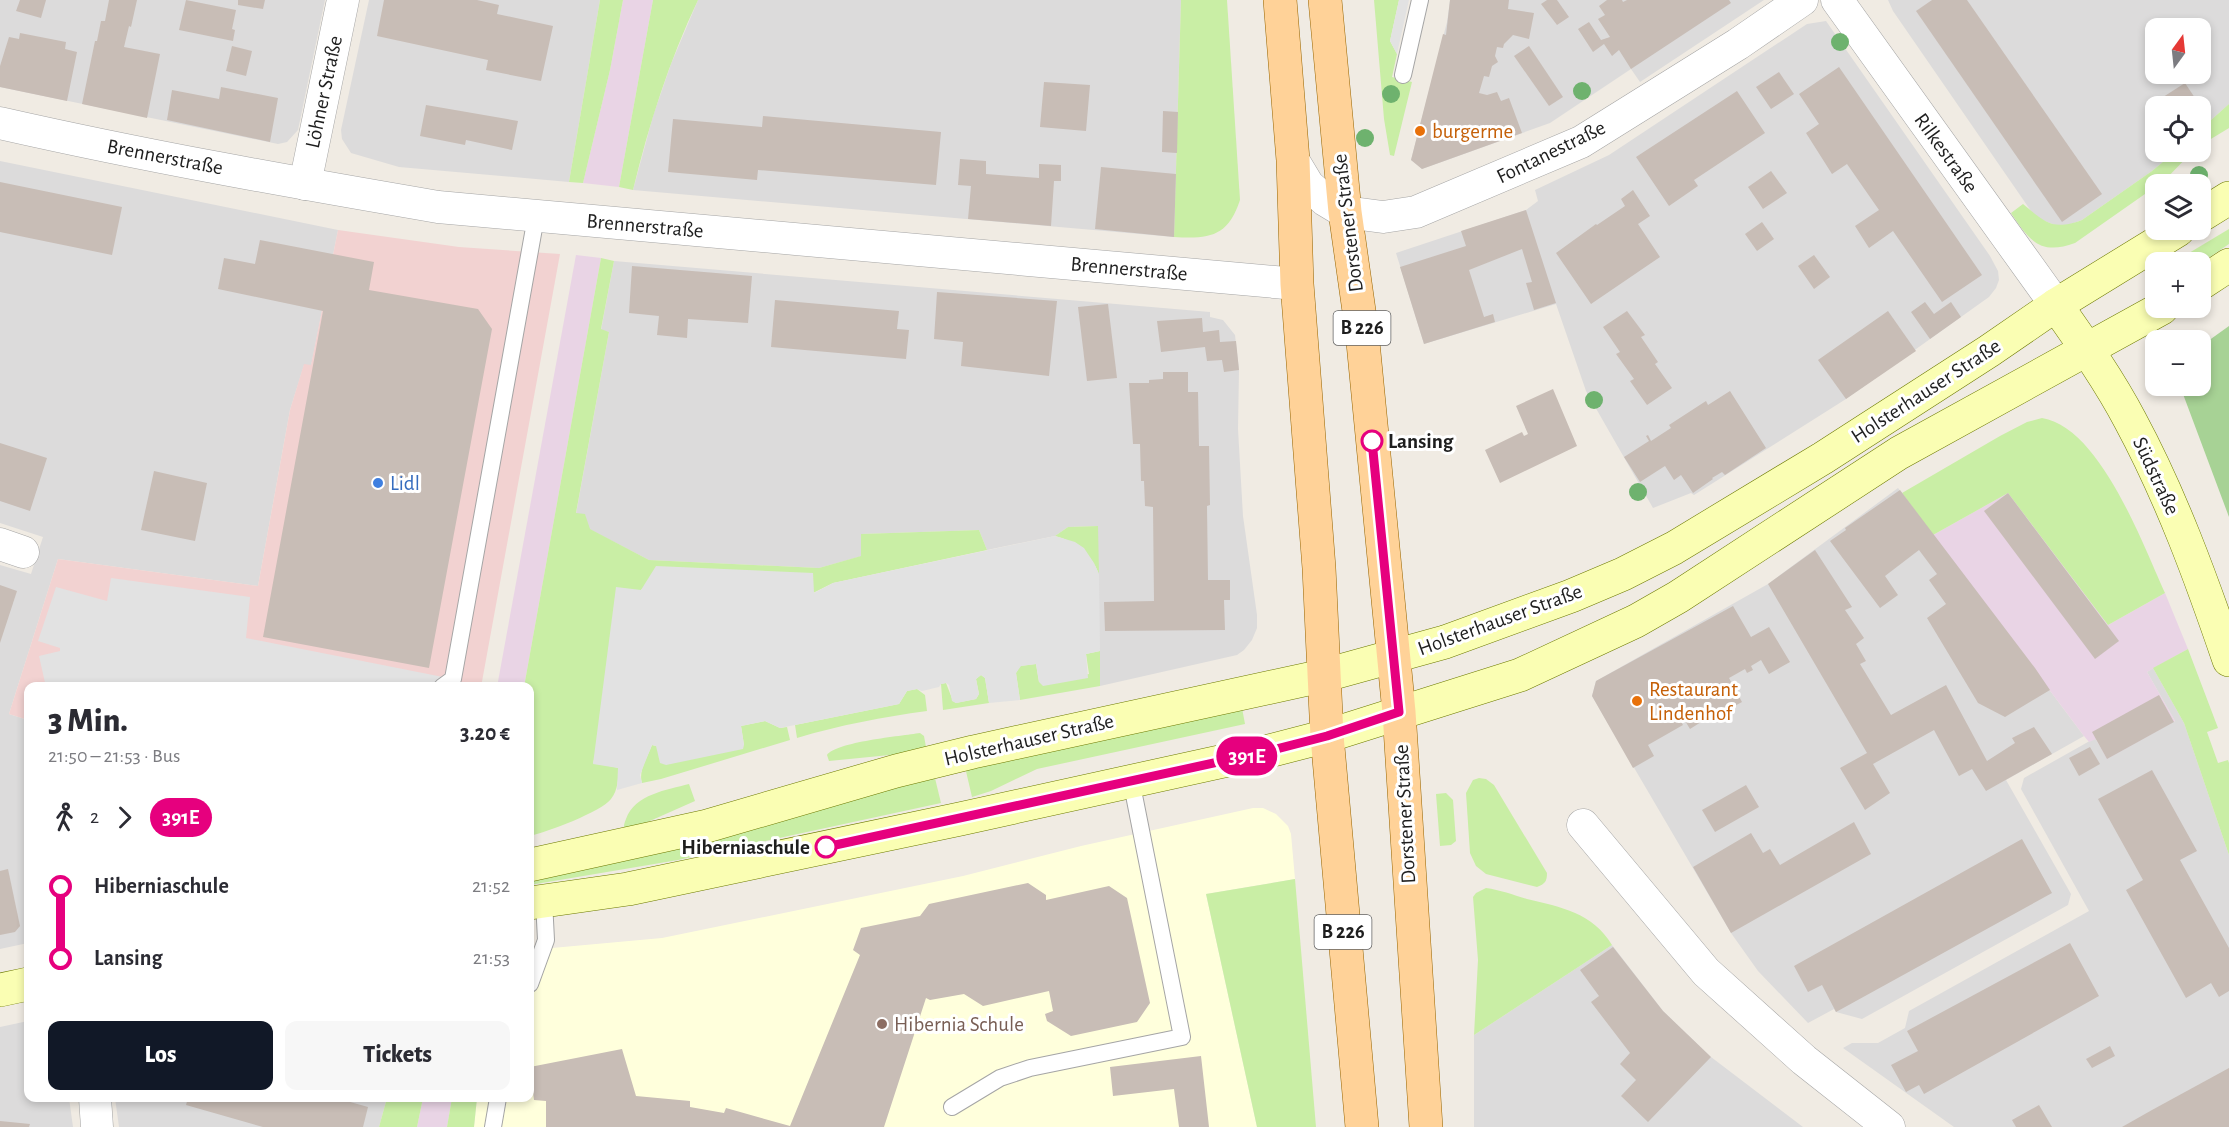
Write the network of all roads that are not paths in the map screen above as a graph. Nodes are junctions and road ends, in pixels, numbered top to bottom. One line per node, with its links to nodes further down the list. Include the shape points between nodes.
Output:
1 (343, 0): 10 (street, Löhner Straße)
2 (1280, 0): 9 (main road, B 226)
3 (1325, 0): 13 (main road, Dorstener Straße / B 226)
4 (1420, 0): 7 (lane)
5 (1802, 0): 13 (street, Fontanestraße, via 1581,142 1416,212 1383,217)
6 (1837, 0): 19 (street, Rilkestraße)
7 (1403, 75)
8 (0, 123): 10 (street, Brennerstraße)
9 (1293, 160): 13 (street, Fontanestraße, via 1308,184 1324,200); 18 (main road, B 226)
10 (305, 184): 14 (street, Brennerstraße, via 438,207)
11 (2229, 198): 12 (street)
12 (2211, 209)
13 (1345, 212): 22 (main road, Dorstener Straße / B 226, via 1362,332)
14 (536, 217): 18 (street, Brennerstraße); 25 (lane, via 453,679)
15 (2162, 240): 19 (street, Holsterhauser Straße)
16 (2229, 266): 17 (street)
17 (2211, 277)
18 (1297, 284): 24 (main road, B 226, via 1319,568)
19 (2056, 305): 21 (street, Südstraße); 22 (street, Holsterhauser Straße, via 1823,458 1674,548 1571,596)
20 (2145, 317): 21 (street, Holsterhauser Straße)
21 (2087, 349): 23 (street, Südstraße, via 2130,419 2166,493); 26 (street, Holsterhauser Straße, via 1899,453 1636,621 1520,675)
22 (1394, 657): 24 (street, Holsterhauser Straße); 26 (main road, Dorstener Straße / B 226)
23 (2229, 660)
24 (1322, 676): 27 (main road, B 226); 30 (street, Holsterhauser Straße, via 984,749 707,826)
25 (449, 682)
26 (1399, 712): 27 (street, Holsterhauser Straße); 41 (main road, Dorstener Straße / B 226)
27 (1327, 736): 28 (street, Holsterhauser Straße); 40 (main road, B 226)
28 (1131, 780): 31 (street, Holsterhauser Straße, via 628,889); 37 (lane, via 1182,1037 1030,1068 1000,1078)
29 (1583, 825): 42 (street, via 1706,972 1804,1060)
30 (534, 865)
31 (537, 902): 32 (lane, via 546,940)
32 (534, 973)
33 (24, 985): 34 (street)
34 (0, 990)
35 (95, 1102): 38 (street)
36 (497, 1102): 39 (lane)
37 (952, 1107)
38 (97, 1127)
39 (492, 1127)
40 (1362, 1127)
41 (1426, 1127)
42 (1889, 1127)

